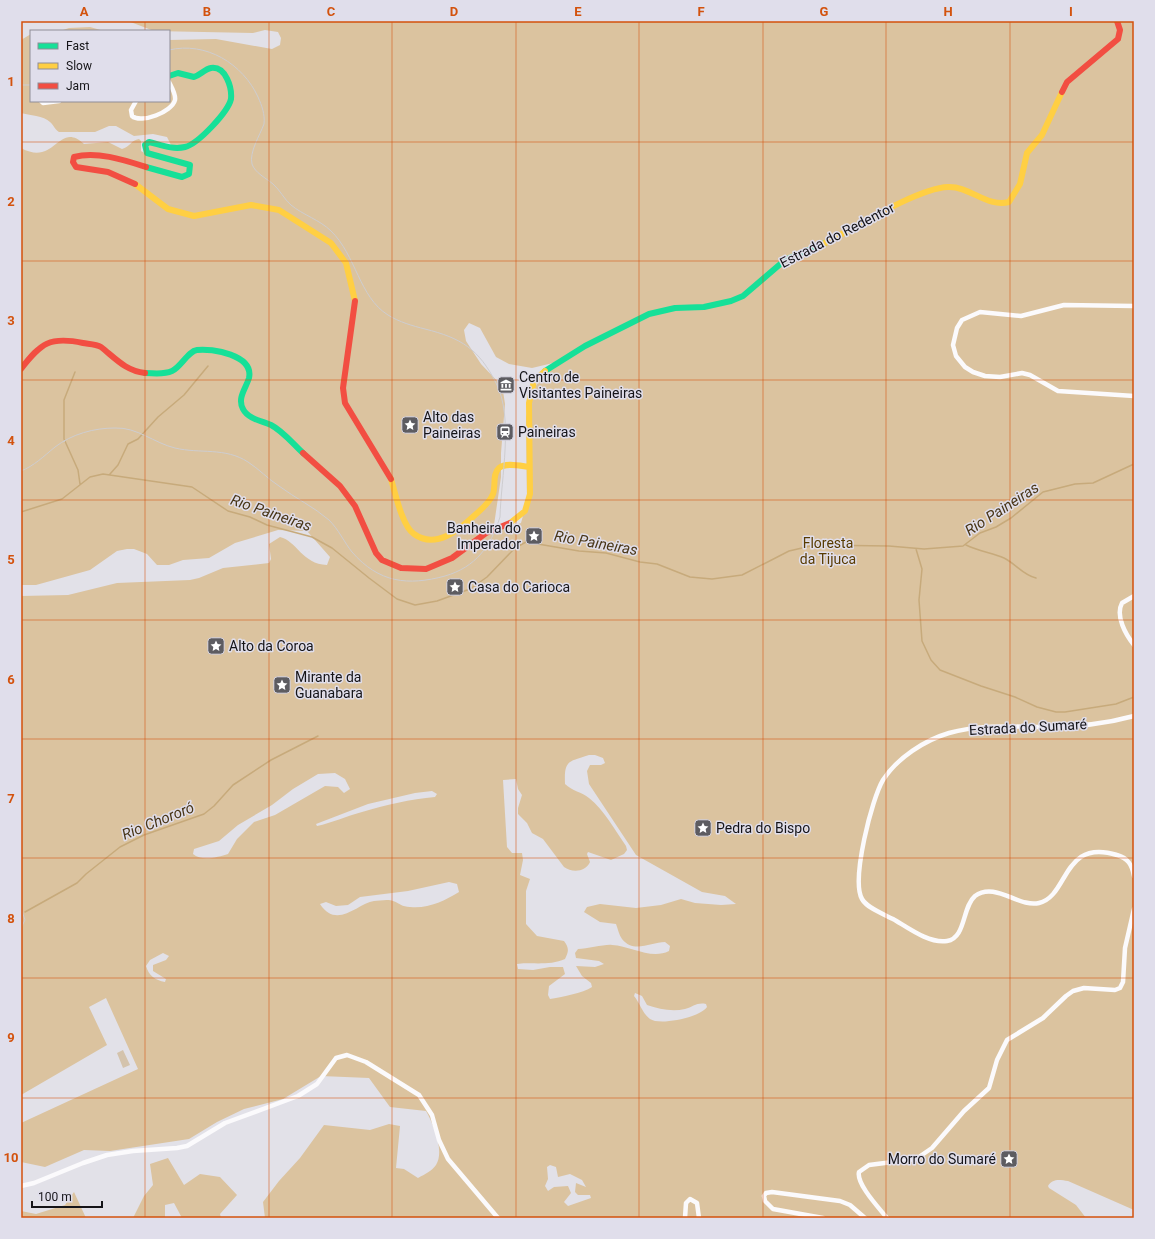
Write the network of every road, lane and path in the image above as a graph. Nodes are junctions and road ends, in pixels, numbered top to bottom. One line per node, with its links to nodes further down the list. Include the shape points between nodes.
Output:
1 (1117, 21): 8 (street, Estrada do Redentor, via 1120,27 1118,39 1067,82 1060,93 1042,135 1027,153 1020,184 1009,202 1002,204 984,200 958,188 946,187 925,192 776,265 743,296 704,307 675,308 649,314 584,346 534,381 529,403)
2 (170, 76): 8 (street, via 178,73 194,77 216,68 225,77 232,92 230,104 192,145 179,149 149,142 145,145 147,153 190,165 189,174 182,177 133,162 91,155 74,157 76,167 108,172 133,182 168,209 194,216 251,205 279,210 330,243 346,263 356,303 343,388 345,403 389,473 405,522 413,534 424,539 438,539 450,535 462,528 485,506 493,494 496,472 499,468 504,465)
3 (170, 84): 4 (street, via 175,101 166,110 142,119 135,118 131,110)
4 (135, 102)
5 (1134, 306): 7 (street, via 1064,305 1021,316 980,312 962,320 953,345 956,356 965,367 979,374 1030,375 1058,391)
6 (21, 369): 8 (street, via 34,352 53,341 64,339 99,346 119,363 137,372 161,374 172,371 195,350 232,355 244,362 249,370 240,401 243,410 249,416 274,426 340,486 355,506 376,553 382,560 401,568 426,569 452,558 486,533 520,517 530,494)
7 (1134, 396)
8 (529, 467)
9 (1134, 596): 10 (street, via 1122,603 1120,609 1122,622)
10 (1134, 645)
11 (1134, 716): 12 (street, Estrada do Sumaré, via 1101,724 969,729 948,733 922,745 907,755 883,780 875,797 858,880 862,901 926,937 941,942 956,937 970,902 976,896 983,892 993,892 1032,904 1041,903 1050,898 1070,866 1086,855 1109,852 1120,856 1130,862)
12 (1134, 876)
13 (1134, 909): 20 (street, via 1125,948 1123,982 1120,988 1077,989 1066,996 1043,1018 1007,1040 997,1060 989,1088 927,1152 916,1159 869,1165 858,1172 861,1184)
14 (21, 1186): 15 (street, via 107,1155 187,1146 226,1123 298,1096 317,1084 336,1058 347,1055 366,1062 419,1095 432,1115 448,1159)
15 (498, 1218)
16 (685, 1218): 17 (street, via 686,1202 690,1199 697,1203)
17 (699, 1218)
18 (822, 1218): 19 (street, via 773,1209 765,1201 764,1196 772,1192 840,1201 850,1205)
19 (865, 1218)
20 (887, 1218)

